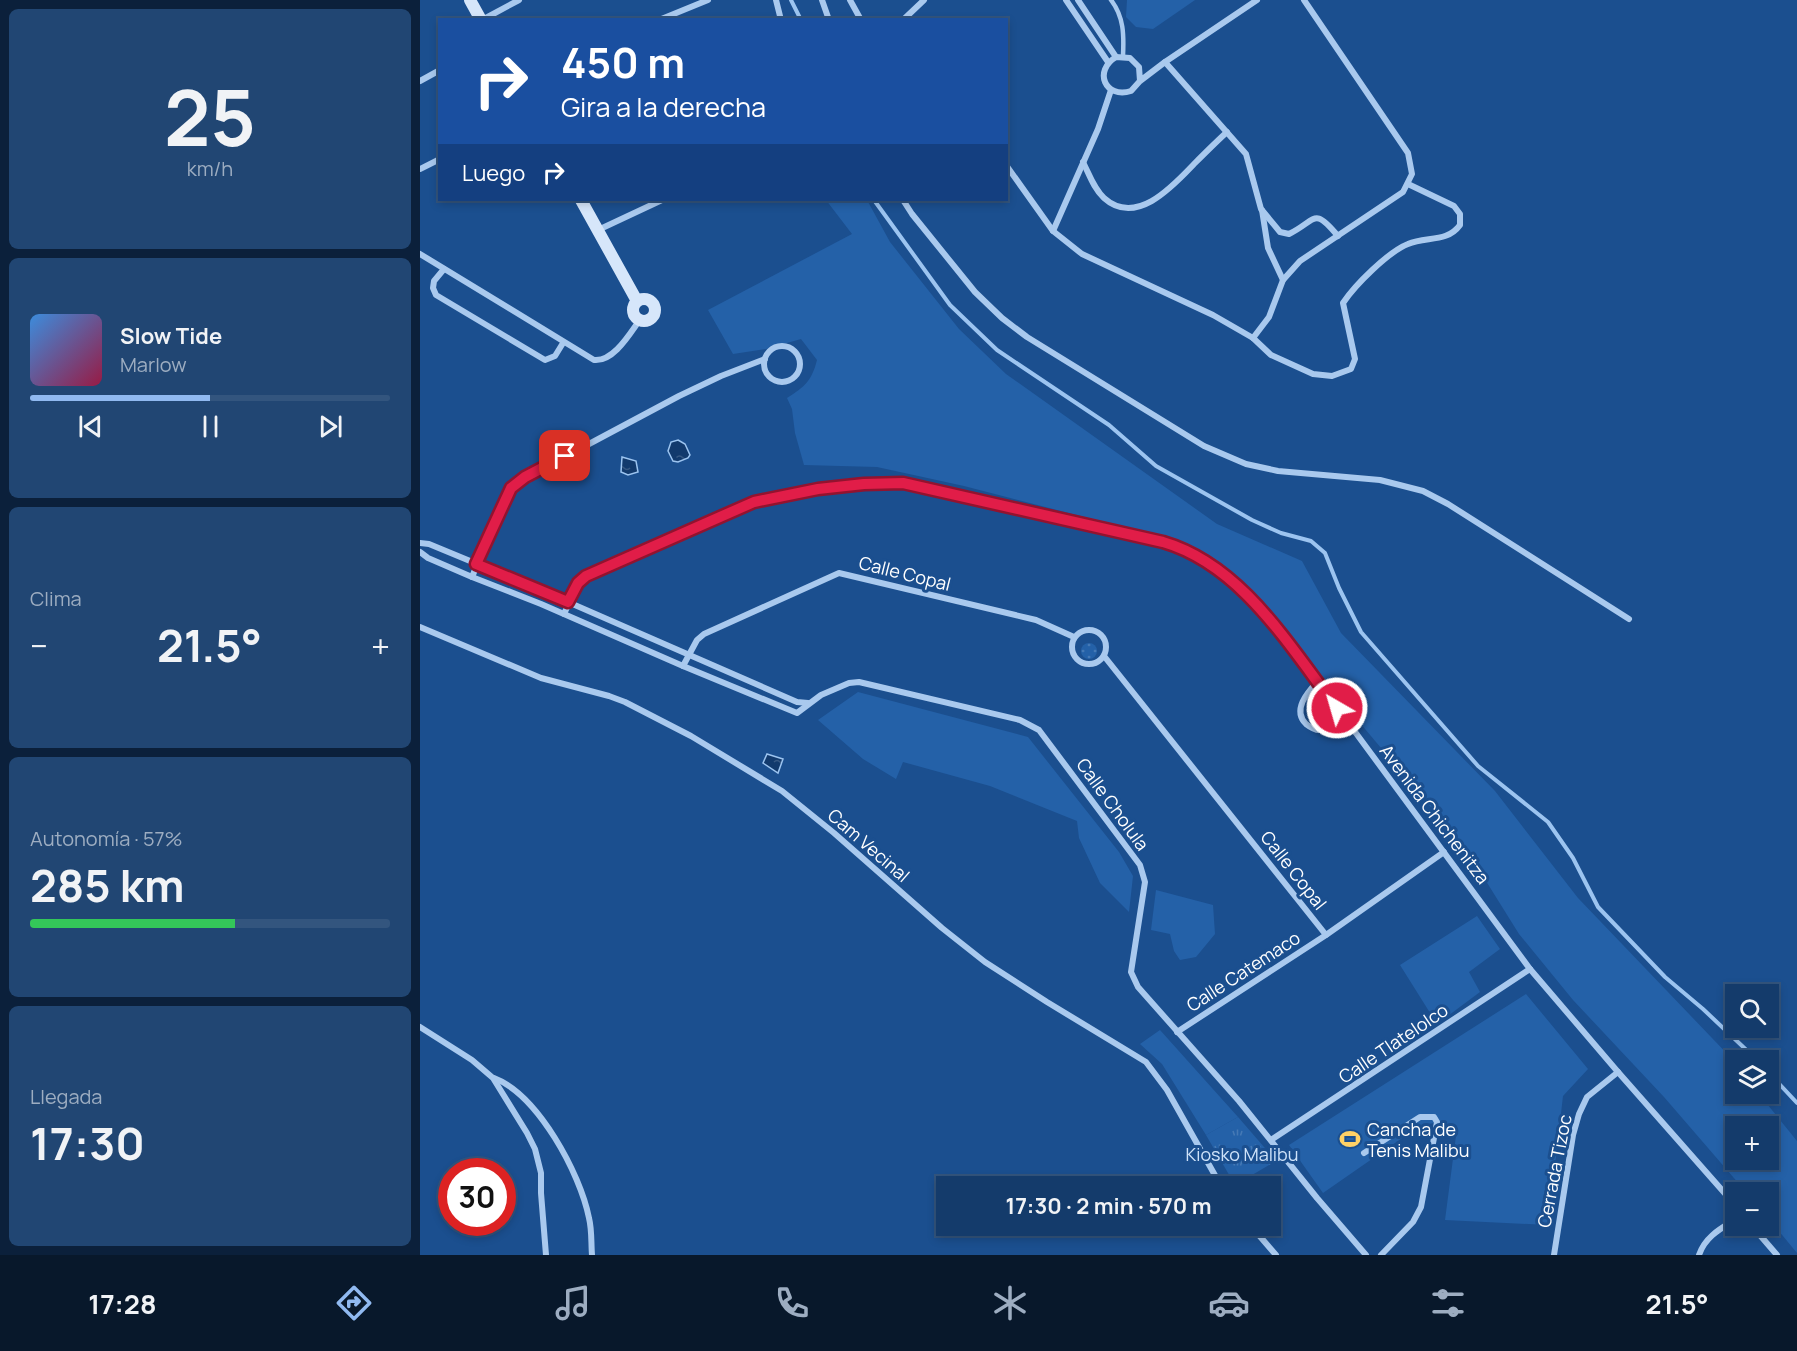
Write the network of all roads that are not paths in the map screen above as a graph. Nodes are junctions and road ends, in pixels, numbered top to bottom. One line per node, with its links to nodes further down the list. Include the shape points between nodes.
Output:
1 (471, 0): 13 (street)
2 (519, 0): 14 (street)
3 (708, 0): 15 (street)
4 (776, 0): 16 (street)
5 (822, 0): 17 (street)
6 (850, 0): 18 (street)
7 (924, 0): 19 (street)
8 (1066, 0): 21 (street)
9 (1078, 0): 20 (street)
10 (1111, 0): 20 (lane, via 1120,16 1124,39)
11 (1257, 0): 22 (street)
12 (1304, 0): 32 (street, via 1408,153 1412,174)
13 (480, 18)
14 (485, 18)
15 (664, 18)
16 (781, 18)
17 (828, 18)
18 (860, 18)
19 (907, 18)
20 (1120, 56): 21 (street); 25 (street, via 1130,58 1139,67)
21 (1108, 62): 26 (street, via 1104,76)
22 (1165, 62): 25 (street); 27 (street)
23 (438, 71): 24 (street)
24 (420, 81)
25 (1140, 81): 26 (street, via 1131,91)
26 (1111, 90): 29 (street)
27 (1227, 132): 29 (street, via 1169,191 1140,207 1129,208 1106,200); 36 (street, via 1245,154)
28 (438, 160): 31 (street)
29 (1083, 162): 38 (street)
30 (1008, 168): 38 (street)
31 (420, 169)
32 (1408, 184): 39 (street, via 1403,192); 45 (street, via 1458,209 1460,225 1450,235 1406,245 1352,289 1343,303 1355,359 1352,369 1332,376 1313,374 1271,355)
33 (581, 201): 37 (street)
34 (660, 201): 37 (street)
35 (904, 201): 54 (street, via 975,292 1008,323 1204,446 1261,468 1380,480 1423,491)
36 (1262, 209): 39 (street, via 1285,234 1316,218 1324,219); 42 (street, via 1268,248)
37 (597, 230): 43 (street)
38 (1053, 231): 45 (street, via 1082,254)
39 (1338, 236): 42 (street, via 1300,261)
40 (420, 254): 41 (street)
41 (444, 269): 46 (street); 46 (street, via 434,281 436,295 545,360 555,356)
42 (1283, 280): 45 (street, via 1269,316)
43 (637, 301): 44 (street, via 633,312); 44 (street, via 651,301 656,309 649,321)
44 (639, 321): 46 (street, via 610,356 601,361)
45 (1253, 338)
46 (564, 343)
47 (765, 358): 47 (street, via 766,372 776,381 790,380 799,370 797,355 788,348 777,347); 50 (street, via 679,396 514,484)
48 (420, 543): 50 (street)
49 (420, 552): 51 (street)
50 (476, 564): 51 (street); 52 (street)
51 (472, 577): 53 (street)
52 (568, 602): 53 (street, Avenida Chichenitza); 57 (street); 60 (street, Avenida Chichenitza, via 586,576 754,502 818,489 903,483 1187,550 1218,568 1248,595)
53 (564, 614): 59 (street)
54 (1629, 619)
55 (420, 627): 72 (street, Cam Vecinal, via 541,678 625,702 782,791 985,962 1146,1062 1167,1090)
56 (1074, 637): 57 (street, Calle Copal, via 1036,620 839,573 704,634); 58 (street, via 1089,629 1099,633 1106,645); 58 (street, via 1071,648 1080,662 1096,663)
57 (689, 654): 59 (street, Calle Copal); 61 (street, via 797,702)
58 (1104, 656): 64 (street, Calle Copal)
59 (683, 666): 61 (street, Calle Cholula, via 797,713)
60 (1317, 682): 62 (street, Avenida Chichenitza); 62 (street, via 1301,704 1306,724 1322,730)
61 (808, 703): 67 (street, Calle Cholula, via 859,682 1020,720 1039,730 1140,865 1145,882 1131,972 1138,987)
62 (1347, 721): 63 (street, Avenida Chichenitza)
63 (1444, 852): 64 (street, Calle Catemaco); 65 (street, Avenida Chichenitza)
64 (1326, 935): 67 (street, Calle Catemaco)
65 (1530, 969): 68 (street, Avenida Chichenitza); 70 (street, Calle Tlatelolco)
66 (420, 1027): 69 (street)
67 (1177, 1032): 70 (street, Calle Cholula)
68 (1618, 1072): 73 (street, Avenida Chichenitza); 82 (street, Cerrada Tizoc, via 1587,1097 1579,1114)
69 (493, 1078): 77 (street, via 527,1133 538,1160); 78 (street, via 517,1091 554,1135 581,1188 590,1219)
70 (1271, 1140): 80 (street, Calle Cholula)
71 (1364, 1152): 81 (street, via 1420,1117 1434,1117 1437,1122 1421,1207 1413,1222)
72 (1215, 1176)
73 (1725, 1194)
74 (1725, 1226): 83 (street, via 1703,1244)
75 (1260, 1236): 79 (street)
76 (1761, 1236): 84 (street)
77 (546, 1255)
78 (592, 1255)
79 (1276, 1255)
80 (1366, 1255)
81 (1381, 1255)
82 (1554, 1255)
83 (1699, 1255)
84 (1777, 1255)

